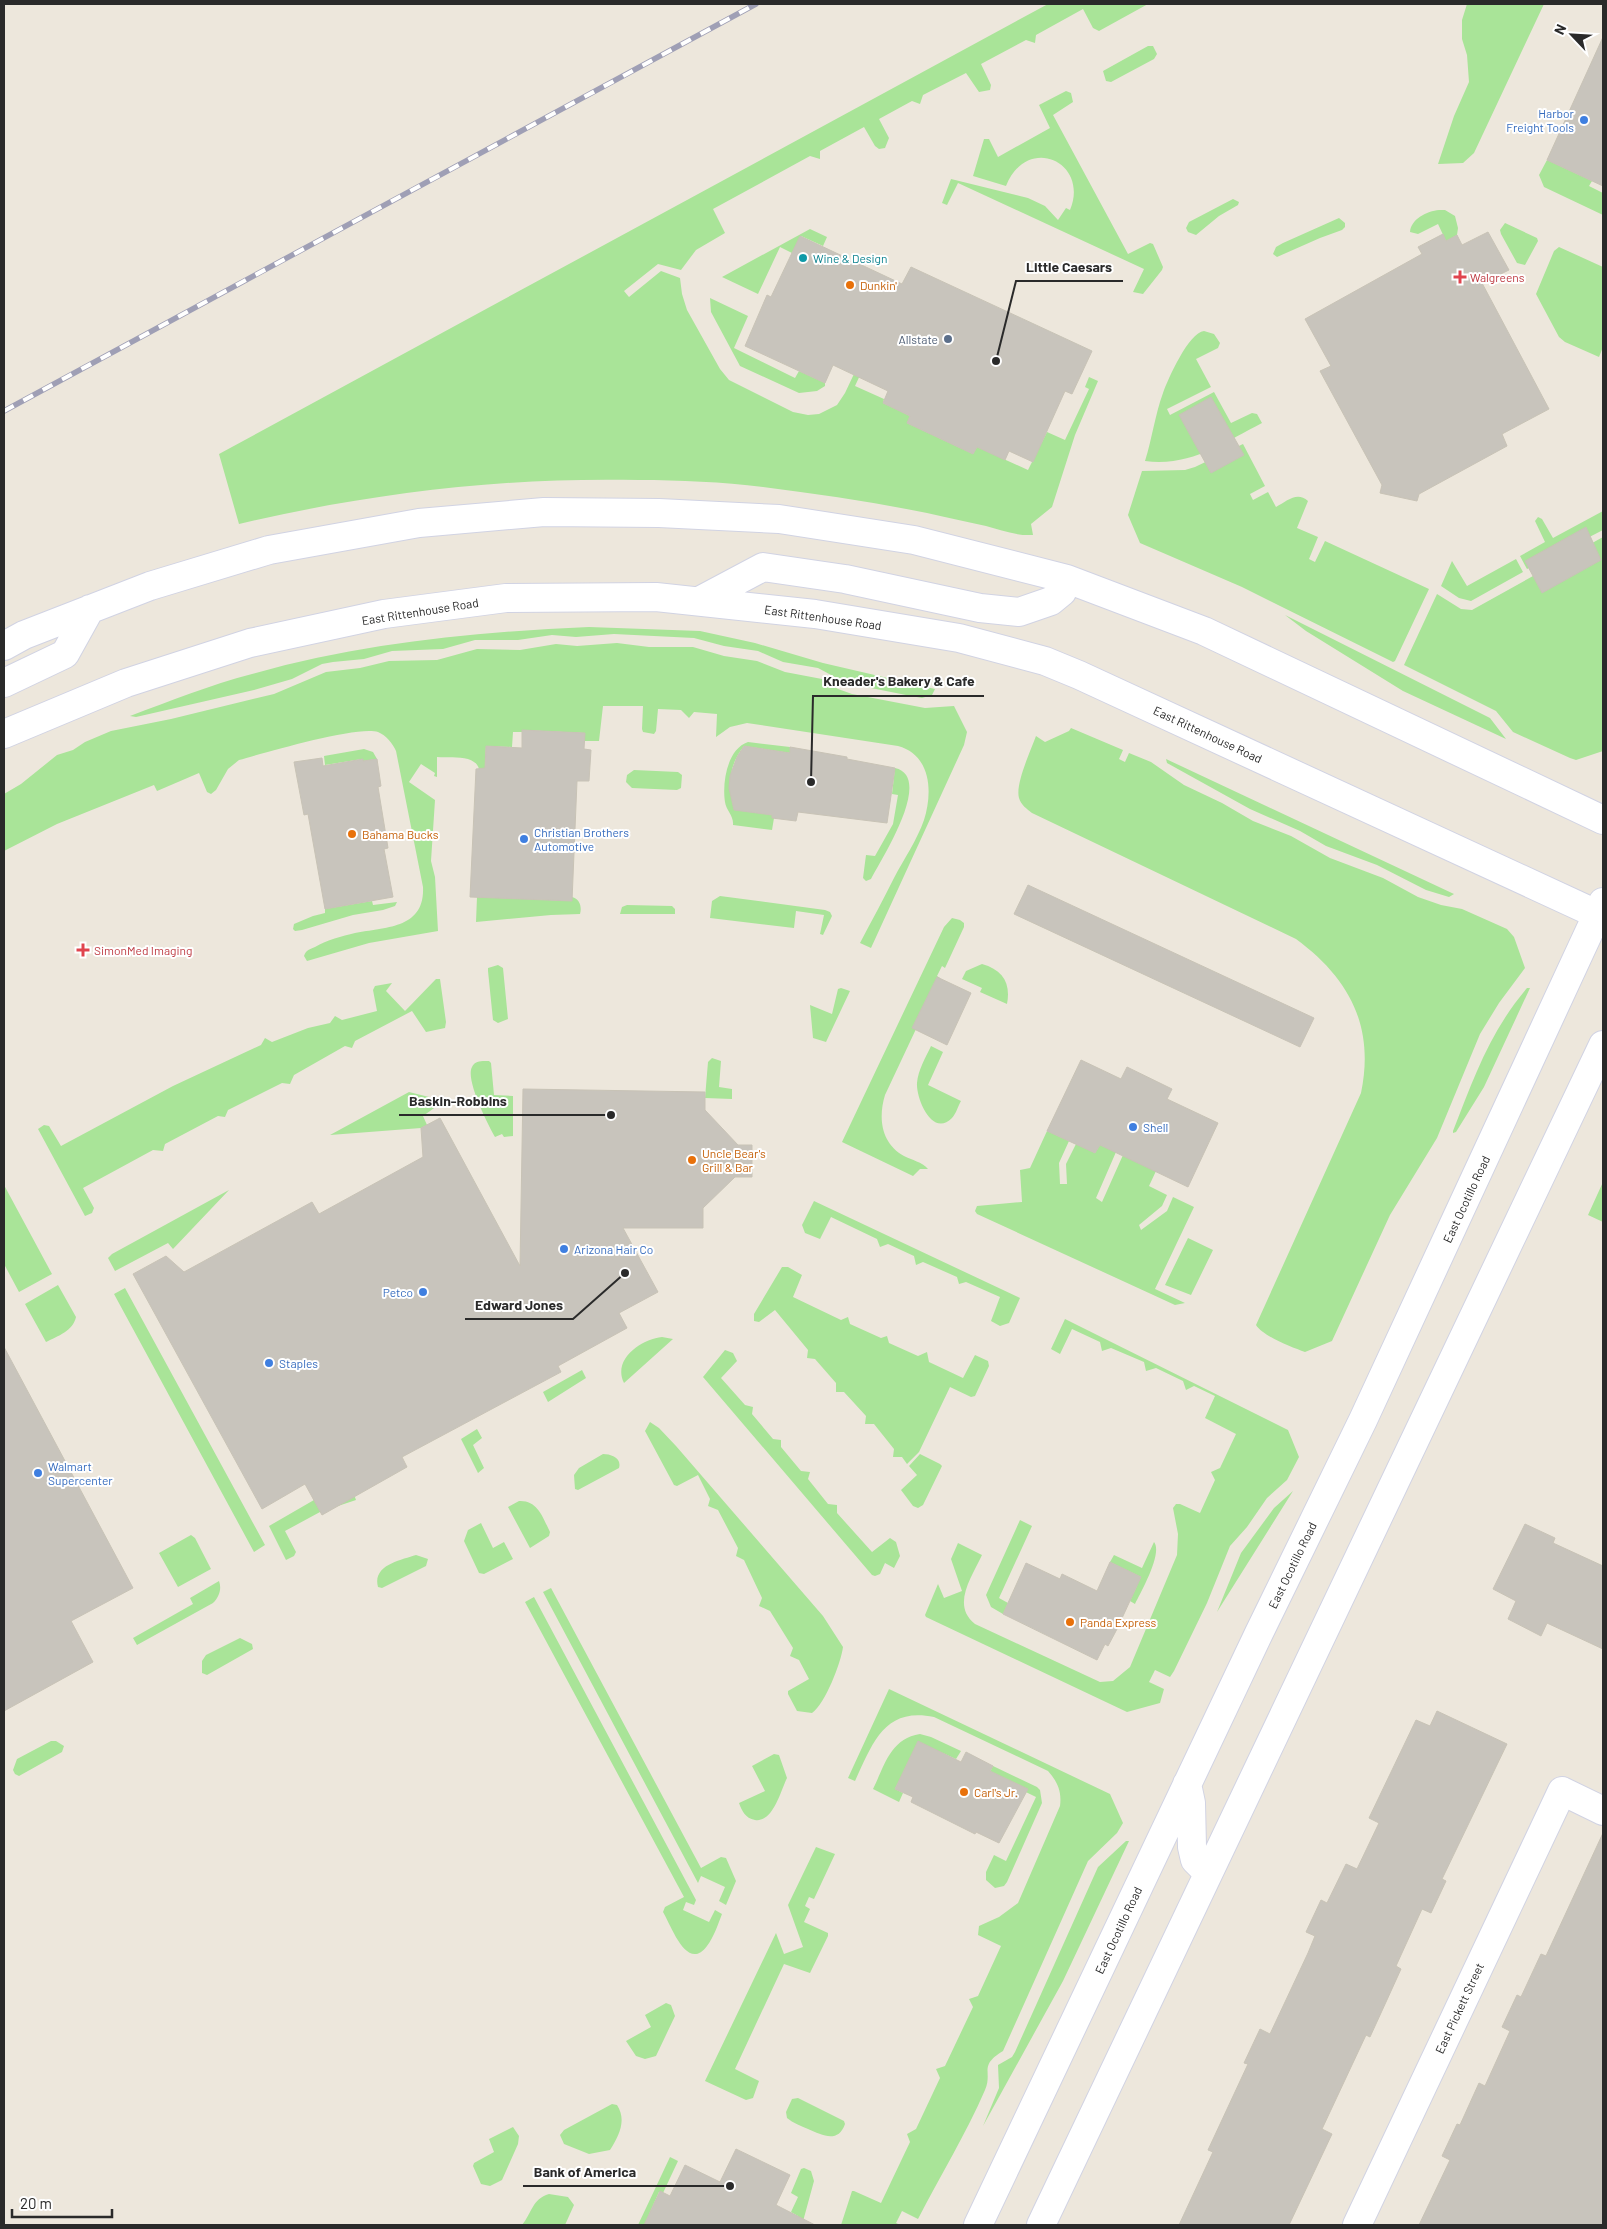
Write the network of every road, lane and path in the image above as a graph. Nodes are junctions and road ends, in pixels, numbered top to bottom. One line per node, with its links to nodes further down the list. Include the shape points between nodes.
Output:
1 (1067, 579): 2 (main road, via 1062,592 1051,601 1019,612 980,608 845,579 762,568); 3 (main road, via 914,540 779,519 659,512 544,512 419,523 269,550 150,586); 7 (main road, via 1204,631)
2 (699, 601): 6 (main road, East Rittenhouse Road, via 656,597 506,598 384,614 241,646 126,683); 8 (main road, East Rittenhouse Road, via 815,614 959,638 1046,661)
3 (90, 609): 4 (main road); 5 (main road, via 66,654)
4 (4, 646)
5 (4, 683)
6 (4, 734)
7 (1603, 820)
8 (1602, 911): 10 (main road, East Ocotillo Road, via 1363,1420)
9 (1603, 1045): 12 (main road)
10 (1187, 1784): 12 (main road, via 1195,1860); 13 (main road, East Ocotillo Road)
11 (1603, 1810): 15 (main road, East Pickett Street, via 1562,1791)
12 (1208, 1873): 14 (main road)
13 (978, 2225)
14 (1041, 2225)
15 (1357, 2225)

